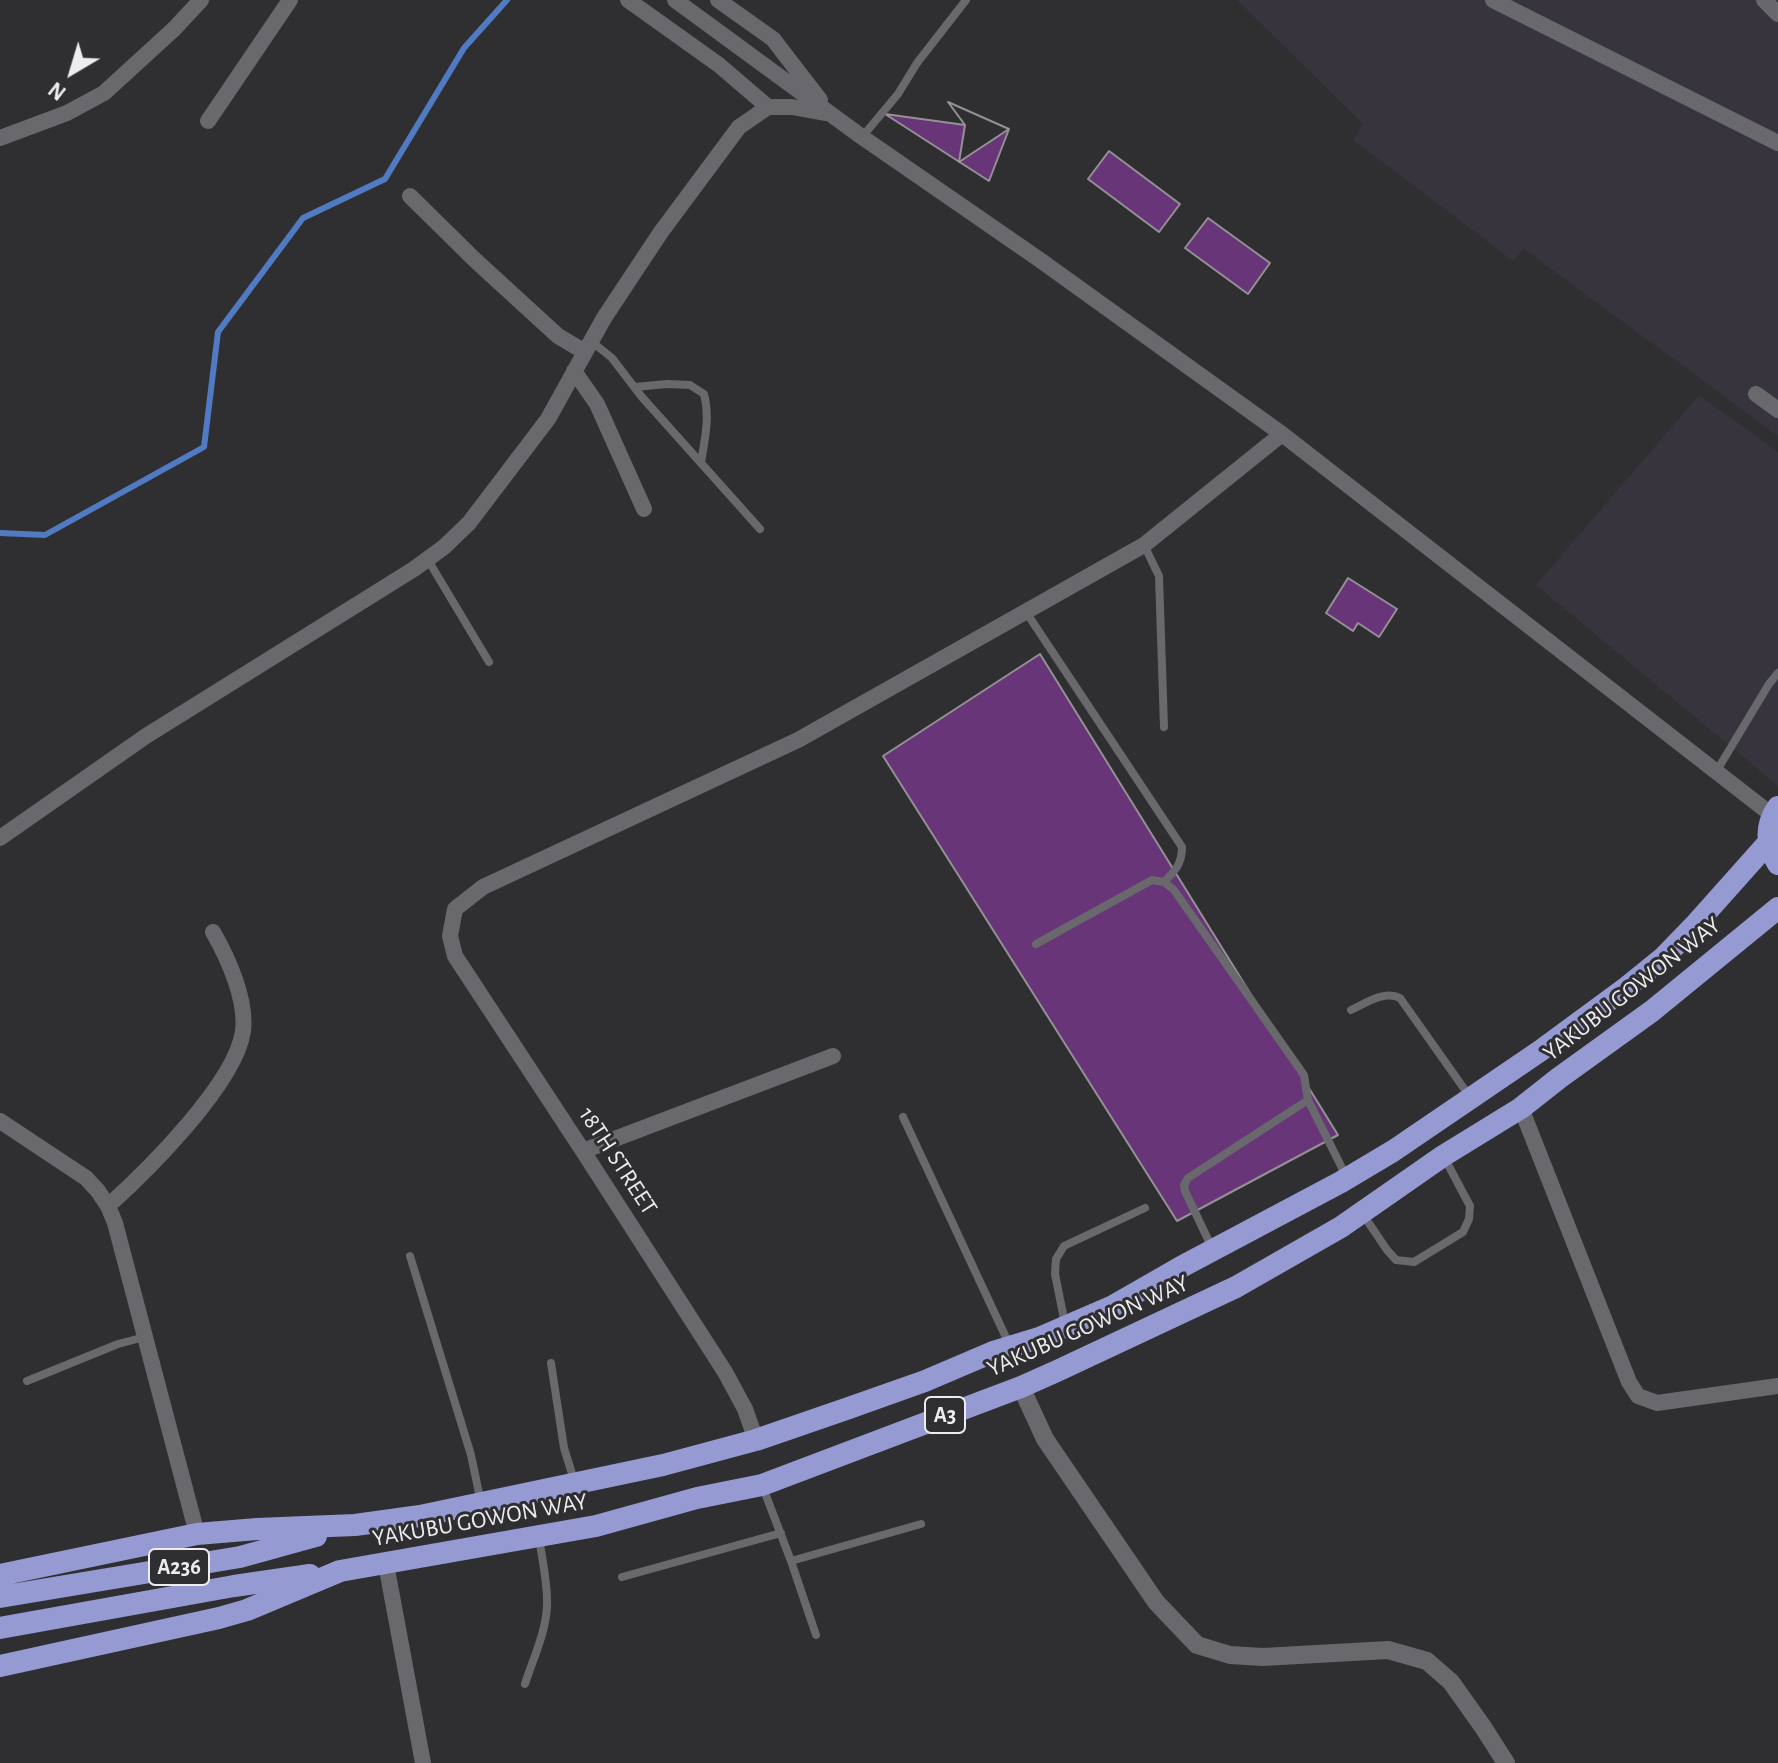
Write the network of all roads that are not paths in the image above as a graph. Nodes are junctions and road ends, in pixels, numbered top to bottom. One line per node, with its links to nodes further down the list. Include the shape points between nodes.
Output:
1 (201, 0): 14 (street, via 104,93)
2 (290, 0): 12 (street)
3 (628, 0): 10 (street)
4 (675, 0): 11 (street)
5 (718, 0): 11 (street, via 773,39)
6 (966, 0): 13 (lane)
7 (1764, 0): 9 (street)
8 (1502, 2): 15 (street)
9 (1778, 14)
10 (768, 107): 11 (street); 17 (street, via 739,127 711,163)
11 (831, 114): 13 (street)
12 (208, 121)
13 (862, 137): 22 (street)
14 (0, 138)
15 (1778, 143)
16 (410, 196): 17 (street, via 558,336)
17 (588, 347): 18 (street); 19 (lane, via 612,358)
18 (574, 371): 24 (street, via 597,404); 27 (street, via 548,419 469,523)
19 (635, 387): 23 (lane); 23 (lane, via 690,385 704,394 708,407)
20 (1756, 394): 21 (street)
21 (1778, 410)
22 (1282, 434): 26 (street); 32 (street)
23 (701, 462): 25 (lane)
24 (644, 509)
25 (760, 529)
26 (1144, 545): 28 (street); 31 (lane, via 1159,576)
27 (427, 559): 29 (lane); 34 (street, via 146,736)
28 (1026, 611): 37 (lane, via 1182,847 1176,871); 48 (street, 18TH STREET, via 798,740 483,887 455,909 450,936 455,956)
29 (489, 662)
30 (1778, 673): 32 (lane)
31 (1164, 727)
32 (1716, 772): 33 (street)
33 (1775, 811): 35 (highway)
34 (0, 838)
35 (1768, 843): 36 (highway); 43 (highway, YAKUBU GOWON WAY / A3, via 1664,957)
36 (1778, 864)
37 (1164, 882): 40 (lane, via 1152,880); 44 (lane, via 1304,1075)
38 (1778, 908): 45 (highway, YAKUBU GOWON WAY / A3)
39 (213, 932): 51 (street, via 241,1003 244,1030 236,1055 176,1137)
40 (1036, 944)
41 (1351, 1010): 43 (lane, via 1388,994 1400,998)
42 (833, 1056): 48 (street)
43 (1470, 1098): 50 (highway, YAKUBU GOWON WAY / A3)
44 (1308, 1100): 50 (lane); 54 (lane, via 1188,1178 1185,1191)
45 (1521, 1108): 49 (highway, YAKUBU GOWON WAY / A3); 61 (street, via 1638,1396 1657,1403)
46 (903, 1117): 58 (lane)
47 (0, 1121): 51 (street, via 86,1178)
48 (583, 1151): 63 (street, 18TH STREET, via 725,1372)
49 (1443, 1156): 53 (highway, YAKUBU GOWON WAY / A3); 53 (lane, via 1470,1206 1463,1232 1414,1262 1396,1260)
50 (1347, 1179): 54 (highway, YAKUBU GOWON WAY / A3)
51 (108, 1206): 57 (street)
52 (1145, 1208): 56 (lane, via 1064,1246 1055,1274)
53 (1362, 1213): 62 (highway, YAKUBU GOWON WAY / A3, via 1236,1287)
54 (1213, 1250): 56 (highway, YAKUBU GOWON WAY / A3)
55 (410, 1256): 66 (lane)
56 (1066, 1326): 58 (highway, YAKUBU GOWON WAY / A3)
57 (145, 1337): 60 (lane); 70 (street)
58 (1010, 1347): 63 (highway, YAKUBU GOWON WAY / A3)
59 (551, 1363): 64 (lane)
60 (27, 1381)
61 (1778, 1386)
62 (1021, 1387): 65 (highway, YAKUBU GOWON WAY / A3); 85 (street, via 1045,1439 1156,1602 1197,1645 1263,1657 1388,1650 1427,1661 1451,1682)
63 (756, 1440): 64 (highway, YAKUBU GOWON WAY / A3)
64 (575, 1484): 66 (highway, YAKUBU GOWON WAY / A3)
65 (762, 1485): 69 (lane); 71 (highway, YAKUBU GOWON WAY / A3)
66 (482, 1504): 68 (highway, YAKUBU GOWON WAY / A3)
67 (921, 1524): 73 (lane)
68 (355, 1525): 70 (highway, YAKUBU GOWON WAY / A3); 79 (highway, A236, via 240,1557)
69 (781, 1533): 73 (lane); 78 (lane)
70 (197, 1534): 72 (highway, YAKUBU GOWON WAY / A3)
71 (539, 1537): 75 (highway, YAKUBU GOWON WAY / A3); 83 (lane, via 547,1607)
72 (93, 1556): 74 (highway); 77 (highway, YAKUBU GOWON WAY / A3)
73 (791, 1561): 81 (lane)
74 (0, 1563)
75 (386, 1564): 76 (highway, YAKUBU GOWON WAY / A3); 84 (street)
76 (340, 1571): 80 (highway, A236); 82 (highway, YAKUBU GOWON WAY / A3, via 219,1618)
77 (0, 1575)
78 (622, 1577)
79 (0, 1597)
80 (0, 1628)
81 (816, 1635)
82 (0, 1666)
83 (525, 1684)
84 (423, 1763)
85 (1506, 1763)

